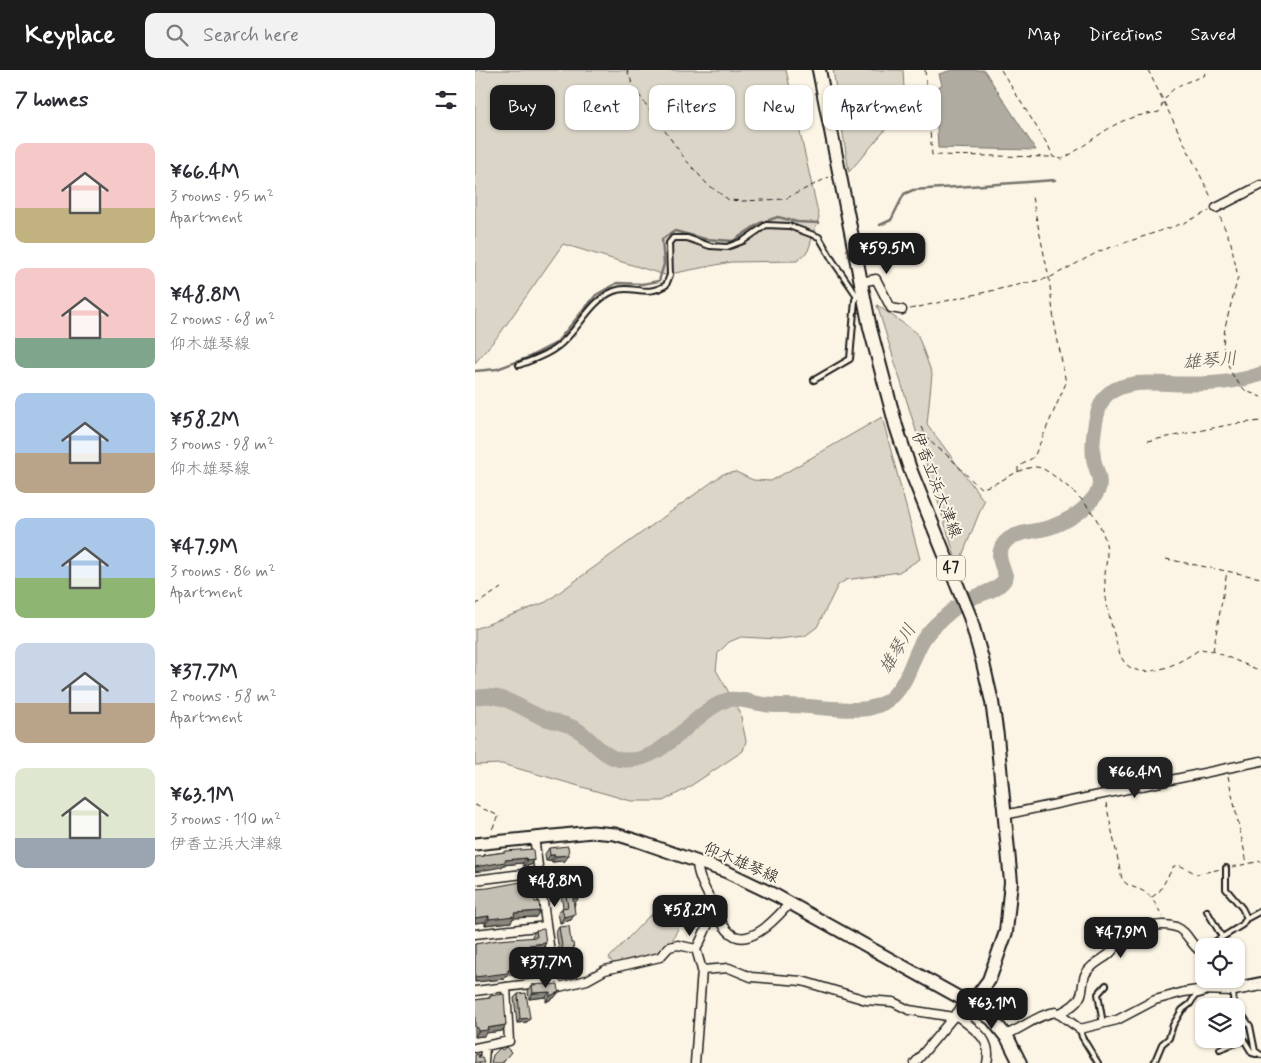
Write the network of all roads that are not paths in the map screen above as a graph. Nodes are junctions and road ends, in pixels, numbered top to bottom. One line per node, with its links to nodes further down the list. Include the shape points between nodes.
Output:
1 (819, 70): 4 (main road, 伊香立浜大津線 / 47)
2 (1261, 185): 3 (street)
3 (1216, 208)
4 (860, 289): 5 (street, via 877,279 891,308); 6 (lane, via 833,261 819,237 789,226 766,225 743,241 727,247 673,238 669,243 670,275 666,285 659,290 645,292 615,290 601,299 558,347); 7 (lane, via 855,300 850,359); 9 (main road, 伊香立浜大津線 / 47, via 910,469 970,617 983,659 995,719)
5 (902, 310)
6 (519, 365)
7 (814, 380)
8 (1261, 761): 9 (street)
9 (1004, 815): 38 (main road, 伊香立浜大津線 / 47, via 1011,882 1006,932 989,980)
10 (534, 837): 11 (main road, 仰木雄琴線); 12 (main road, 仰木雄琴線, via 592,832 615,834); 14 (street)
11 (480, 843)
12 (697, 861): 16 (main road, 仰木雄琴線); 19 (street, via 697,871)
13 (1226, 868): 20 (lane, via 1227,889)
14 (539, 872): 15 (street); 21 (street)
15 (475, 880)
16 (790, 903): 19 (street, via 773,921 748,937 735,936 727,931); 38 (main road, 仰木雄琴線)
17 (1207, 911): 23 (lane)
18 (1261, 911): 20 (lane)
19 (716, 912): 25 (street)
20 (1247, 918): 23 (lane, via 1242,925)
21 (546, 926): 22 (street); 28 (street)
22 (475, 934)
23 (1222, 937)
24 (1195, 944): 39 (street, via 1185,932 1172,926 1155,926 1129,935 1091,967 1074,1005)
25 (696, 949): 26 (street); 28 (street, via 678,945 669,947 660,957 605,970 587,980 559,987)
26 (702, 970): 40 (street, via 729,968 751,977 801,981 866,1000 893,1002 909,1010); 50 (street)
27 (1261, 980): 29 (lane)
28 (553, 981): 32 (street)
29 (1245, 983)
30 (1106, 985): 42 (lane, via 1098,994)
31 (1261, 986): 36 (street)
32 (506, 987): 34 (street); 45 (street, via 509,1041)
33 (1235, 988): 36 (lane)
34 (475, 990)
35 (1212, 990): 36 (street); 42 (street, via 1184,992 1155,1000); 55 (lane, via 1195,996 1182,1010)
36 (1230, 991): 37 (lane)
37 (1233, 998)
38 (971, 1004): 40 (street, via 961,1008); 44 (main road, via 992,1019)
39 (1058, 1014): 43 (street); 44 (street, via 1047,1013)
40 (955, 1016): 51 (street); 52 (street, via 983,1037 989,1053)
41 (1245, 1019): 48 (lane, via 1250,1026 1252,1046)
42 (1103, 1024): 43 (street)
43 (1080, 1029): 54 (lane)
44 (1005, 1035): 53 (main road)
45 (485, 1047): 46 (street); 49 (street)
46 (475, 1048)
47 (1220, 1049): 48 (lane, via 1244,1040 1252,1053)
48 (1261, 1055)
49 (484, 1063)
50 (695, 1063)
51 (915, 1063)
52 (987, 1063)
53 (1020, 1063)
54 (1098, 1063)
55 (1154, 1063)

